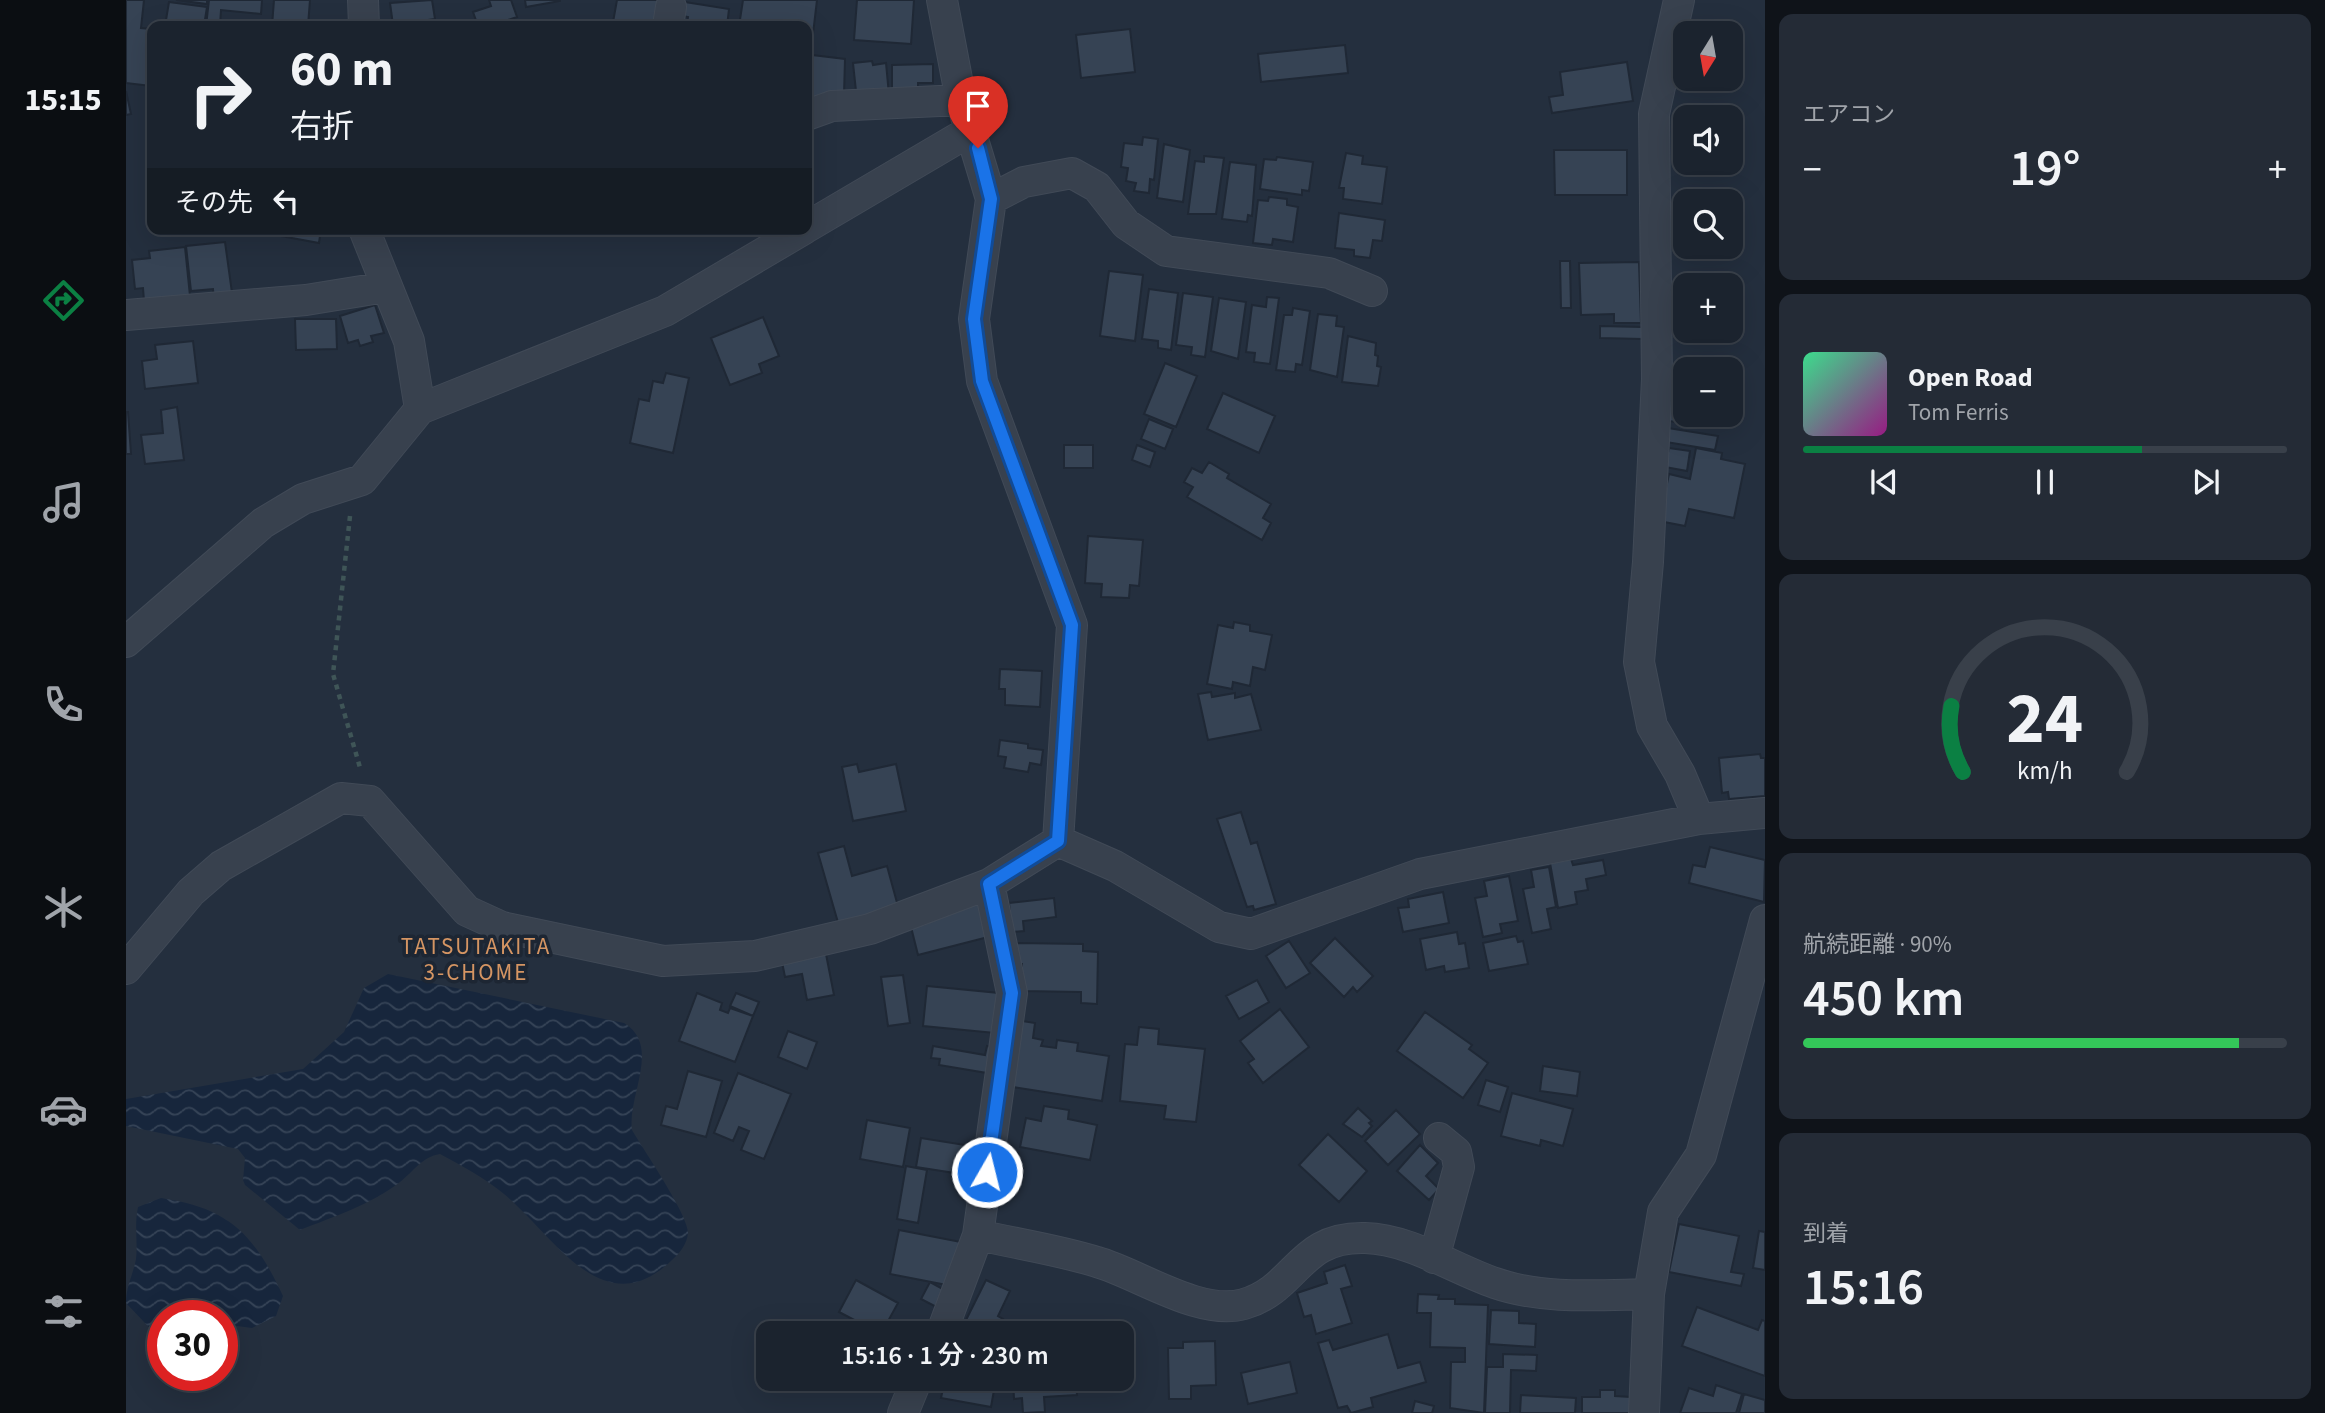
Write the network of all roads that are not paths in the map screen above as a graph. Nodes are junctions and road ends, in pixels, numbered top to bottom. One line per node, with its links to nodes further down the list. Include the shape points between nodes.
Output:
1 (363, 0): 4 (street)
2 (942, 0): 5 (street)
3 (1679, 0): 18 (street, via 1654,114 1657,379 1639,662 1652,726 1680,774)
4 (364, 21)
5 (961, 100): 6 (street, via 832,106); 7 (street)
6 (812, 113)
7 (971, 131): 8 (street); 9 (street)
8 (991, 199): 13 (street, via 1024,182 1072,173 1097,187 1126,224 1166,251 1329,272); 19 (street, via 974,319 982,381 1072,625)
9 (812, 224)
10 (366, 235): 12 (street)
11 (793, 235): 15 (street, via 665,311)
12 (386, 287): 14 (street, via 306,300); 15 (street, via 409,341)
13 (1372, 291)
14 (126, 315)
15 (420, 410): 16 (street, via 362,481 303,499 263,523)
16 (126, 642)
17 (1765, 813): 18 (street)
18 (1699, 820): 19 (street, via 1420,874 1251,934 1219,927 1115,866)
19 (1058, 841): 20 (street)
20 (989, 884): 22 (street, via 870,929 755,956 663,961 502,927 467,911 370,801 341,798 221,866 191,892); 24 (street, via 1012,993)
21 (1765, 920): 26 (street, via 1701,1155 1663,1212)
22 (126, 969)
23 (1439, 1138): 25 (street, via 1456,1152 1459,1167)
24 (978, 1235): 25 (street, via 1099,1262 1158,1290 1205,1303 1241,1305 1269,1293 1316,1248 1342,1238 1368,1237); 27 (street)
25 (1434, 1258): 26 (street, via 1497,1284 1560,1296)
26 (1648, 1294): 30 (street)
27 (946, 1321)
28 (912, 1391): 29 (street)
29 (903, 1413)
30 (1644, 1413)

